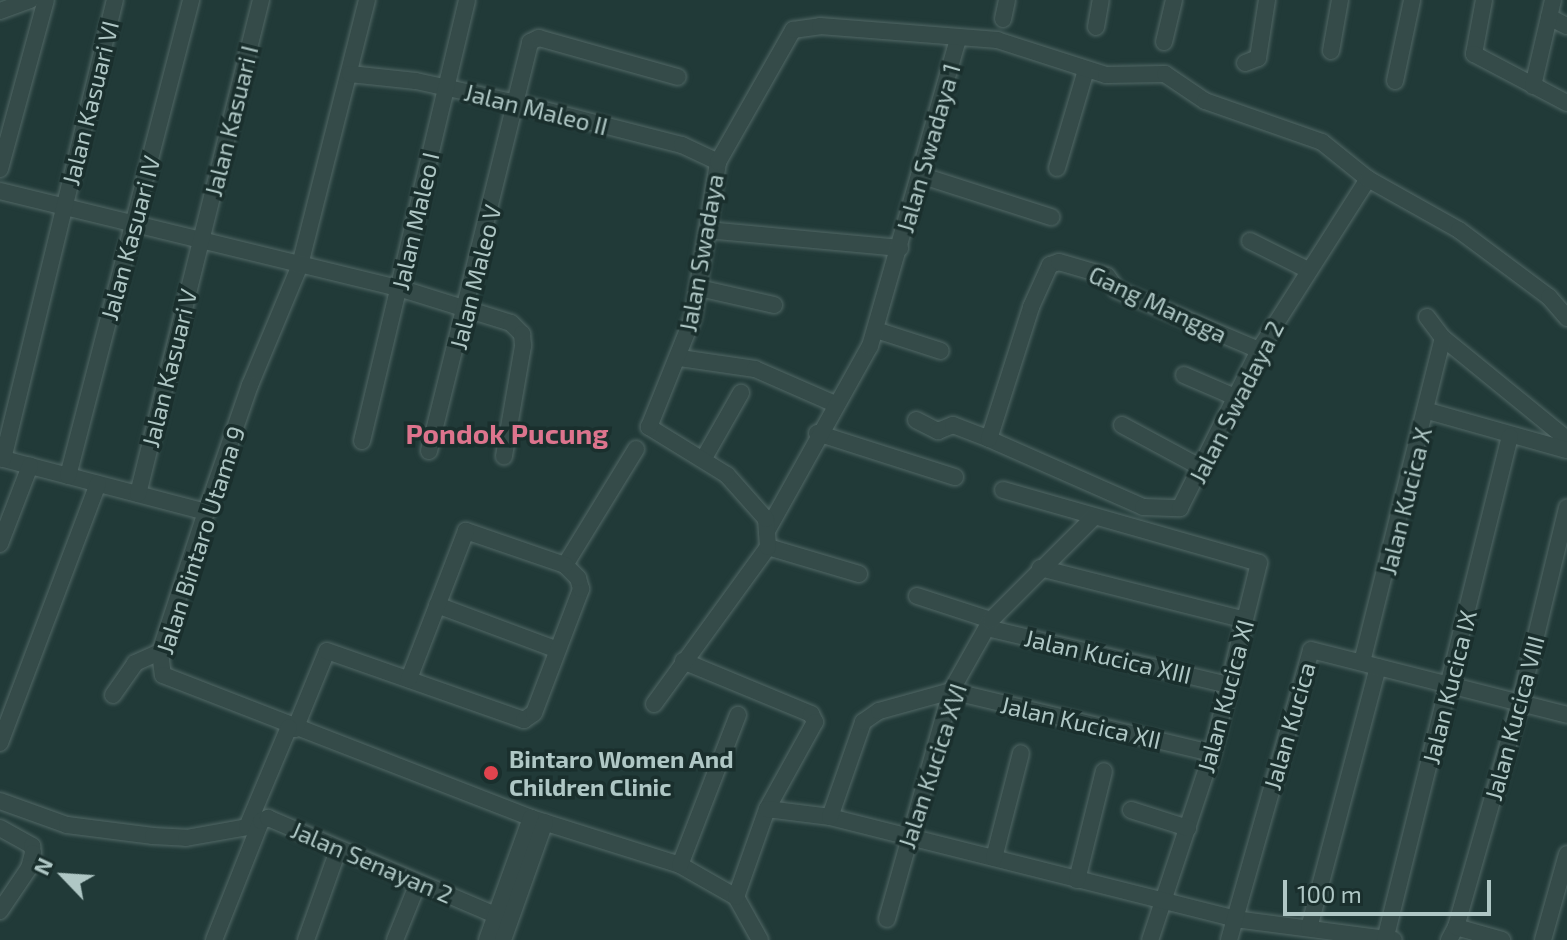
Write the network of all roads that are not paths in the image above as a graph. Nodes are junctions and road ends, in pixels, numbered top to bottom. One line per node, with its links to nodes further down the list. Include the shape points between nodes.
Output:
1 (30, 0): 16 (street)
2 (46, 0): 35 (street)
3 (115, 0): 39 (street, Jalan Kasuari VI)
4 (191, 0): 41 (street, Jalan Kasuari IV)
5 (261, 0): 43 (street, Jalan Kasuari I)
6 (367, 0): 26 (street, Jalan Bintaro Utama 9)
7 (467, 0): 30 (street, Jalan Maleo I)
8 (1007, 0): 18 (street)
9 (1101, 0): 20 (street)
10 (1174, 0): 22 (street)
11 (1267, 0): 24 (street, via 1258,58)
12 (1340, 0): 23 (street)
13 (1412, 0): 28 (street)
14 (1484, 0): 29 (street, via 1474,54)
15 (1553, 0): 17 (street)
16 (0, 11)
17 (1549, 17): 19 (street); 29 (street)
18 (1003, 19)
19 (1567, 26)
20 (1096, 27)
21 (958, 40): 25 (street, Jalan Swadaya 1, via 1011,43); 33 (street, Jalan Swadaya, via 820,26 793,30); 36 (street, Jalan Swadaya 1)
22 (1164, 42)
23 (1331, 51)
24 (1245, 63)
25 (1086, 70): 34 (street); 37 (street, Jalan Swadaya 1, via 1165,74 1205,101 1322,142)
26 (350, 74): 30 (street, Jalan Maleo II); 46 (street, Jalan Bintaro Utama 9)
27 (678, 77): 31 (street, Jalan Maleo V, via 533,37)
28 (1395, 81)
29 (1533, 86): 32 (street)
30 (447, 87): 31 (street, Jalan Maleo II); 48 (street, Jalan Maleo I)
31 (517, 103): 33 (street, Jalan Maleo II, via 682,145); 51 (street, Jalan Maleo V)
32 (1567, 103)
33 (718, 162): 42 (street, Jalan Swadaya)
34 (1057, 168)
35 (0, 169)
36 (920, 175): 40 (street); 45 (street, Jalan Swadaya 1)
37 (1368, 179): 47 (street, Jalan Swadaya 2); 53 (street, Jalan Swadaya 1, via 1459,230 1549,297)
38 (0, 191): 39 (street)
39 (65, 207): 41 (street); 76 (street, Jalan Kasuari VI)
40 (1051, 217)
41 (134, 224): 43 (street); 79 (street, Jalan Kasuari IV)
42 (707, 230): 45 (street); 49 (street, Jalan Swadaya)
43 (201, 241): 46 (street); 83 (street, Jalan Kasuari V)
44 (1250, 241): 47 (street)
45 (900, 248): 54 (street, Jalan Swadaya 1)
46 (300, 265): 48 (street); 85 (street, Jalan Bintaro Utama 9, via 250,385)
47 (1308, 270): 56 (street, Jalan Swadaya 2)
48 (399, 288): 51 (street); 70 (street, Jalan Maleo I)
49 (699, 288): 50 (street); 58 (street, Jalan Swadaya)
50 (774, 305)
51 (469, 306): 73 (street, Jalan Maleo V); 74 (street, via 511,323 522,334)
52 (1427, 317): 55 (street)
53 (1567, 318)
54 (876, 330): 57 (street); 62 (street, Jalan Swadaya 1)
55 (1443, 338): 63 (street, Jalan Kucica X); 69 (street)
56 (1259, 350): 61 (street, Jalan Swadaya 2); 68 (street, Gang Mangga, via 1117,290 1107,276 1059,262 1045,273 1031,307)
57 (941, 351)
58 (680, 358): 62 (street, via 755,369); 75 (street, Jalan Swadaya, via 649,427)
59 (1184, 375): 61 (street)
60 (741, 393): 75 (street)
61 (1235, 397): 78 (street, Jalan Swadaya 2)
62 (835, 404): 66 (street, Jalan Swadaya 1)
63 (1428, 411): 67 (street); 101 (street, Jalan Kucica X)
64 (916, 420): 68 (street, Jalan Swadaya 2, via 938,431 953,425)
65 (1122, 425): 78 (street)
66 (817, 433): 80 (street); 87 (street, Jalan Swadaya 1)
67 (1510, 436): 72 (street); 104 (street, Jalan Kucica IX)
68 (989, 439): 78 (street, Jalan Swadaya 2, via 1143,507 1180,508)
69 (1567, 439)
70 (362, 441)
71 (636, 449): 90 (street)
72 (1567, 450)
73 (429, 451)
74 (504, 456)
75 (704, 458): 87 (street, Jalan Swadaya, via 752,502)
76 (2, 459): 77 (street)
77 (30, 466): 79 (street); 88 (street)
78 (1200, 467)
79 (68, 476): 81 (street)
80 (955, 477)
81 (98, 484): 83 (street); 113 (street)
82 (1003, 490): 86 (street)
83 (138, 494): 85 (street)
84 (1567, 508): 108 (street, Jalan Kucica VIII)
85 (206, 512): 98 (street, Jalan Bintaro Utama 9)
86 (1094, 517): 91 (street, Jalan Kucica XVI); 95 (street, Jalan Kucica XI, via 1259,563)
87 (768, 529): 89 (street)
88 (0, 544)
89 (768, 547): 92 (street); 99 (street)
90 (565, 565): 94 (street, via 466,531); 97 (street, via 581,589)
91 (1040, 568): 95 (street); 96 (street, Jalan Kucica XVI)
92 (859, 574)
93 (917, 596): 96 (street, Jalan Kucica XIII)
94 (437, 605): 97 (street); 103 (street)
95 (1245, 620): 105 (street, Jalan Kucica XI)
96 (989, 624): 105 (street, Jalan Kucica XIII); 106 (street, Jalan Kucica XVI)
97 (555, 649): 103 (street, via 534,713 524,720)
98 (160, 652): 100 (street); 102 (street, Jalan Bintaro Utama 9)
99 (683, 661): 109 (street); 118 (street, via 811,714 812,732)
100 (135, 663): 102 (street); 107 (street)
101 (1370, 665): 104 (street, Jalan Kucica); 136 (street, Jalan Kucica, via 1320,649 1307,656); 137 (street, Jalan Kucica X)
102 (163, 675): 112 (street, Jalan Bintaro Utama 9)
103 (409, 679): 112 (street, via 327,651)
104 (1450, 684): 108 (street, Jalan Kucica); 139 (street, Jalan Kucica IX)
105 (1228, 685): 115 (street, Jalan Kucica XI)
106 (951, 691): 115 (street, Jalan Kucica XII); 120 (street, via 879,711 863,722); 124 (street, Jalan Kucica XVI)
107 (113, 695)
108 (1520, 702): 111 (street, Jalan Kucica); 138 (street, Jalan Kucica VIII)
109 (654, 704)
110 (738, 715): 128 (street)
111 (1567, 715)
112 (292, 728): 117 (street, via 247,827 186,838 153,836 67,825); 121 (street, Jalan Bintaro Utama 9)
113 (0, 743)
114 (1021, 753): 127 (street)
115 (1212, 753): 123 (street, Jalan Kucica XI)
116 (1104, 771): 129 (street)
117 (0, 801)
118 (767, 809): 120 (street); 131 (street)
119 (1131, 810): 123 (street)
120 (830, 817): 124 (street)
121 (538, 820): 128 (street, Jalan Bintaro Utama 9); 134 (street)
122 (0, 828): 133 (street, via 32,846 33,853 29,868)
123 (1188, 828): 132 (street, Jalan Kucica XI)
124 (907, 835): 127 (street); 135 (street, Jalan Kucica XVI)
125 (338, 850): 130 (street, Jalan Senayan 2); 140 (street, Jalan Senayan 2, via 268,818 261,821); 141 (street)
126 (1567, 854): 149 (street)
127 (994, 858): 129 (street)
128 (680, 865): 131 (street, Jalan Bintaro Utama 9)
129 (1077, 880): 132 (street)
130 (418, 883): 134 (street, Jalan Senayan 2); 142 (street)
131 (736, 897): 145 (street)
132 (1163, 903): 136 (street); 146 (street, Jalan Kucica XI)
133 (1, 907)
134 (504, 915): 143 (street); 144 (street)
135 (887, 919)
136 (1235, 919): 137 (street); 147 (street, Jalan Kucica)
137 (1309, 928): 139 (street)
138 (1452, 934): 148 (street)
139 (1388, 939)
140 (214, 940)
141 (306, 940)
142 (395, 940)
143 (487, 940)
144 (503, 940)
145 (760, 940)
146 (1150, 940)
147 (1229, 940)
148 (1502, 940)
149 (1543, 940)

